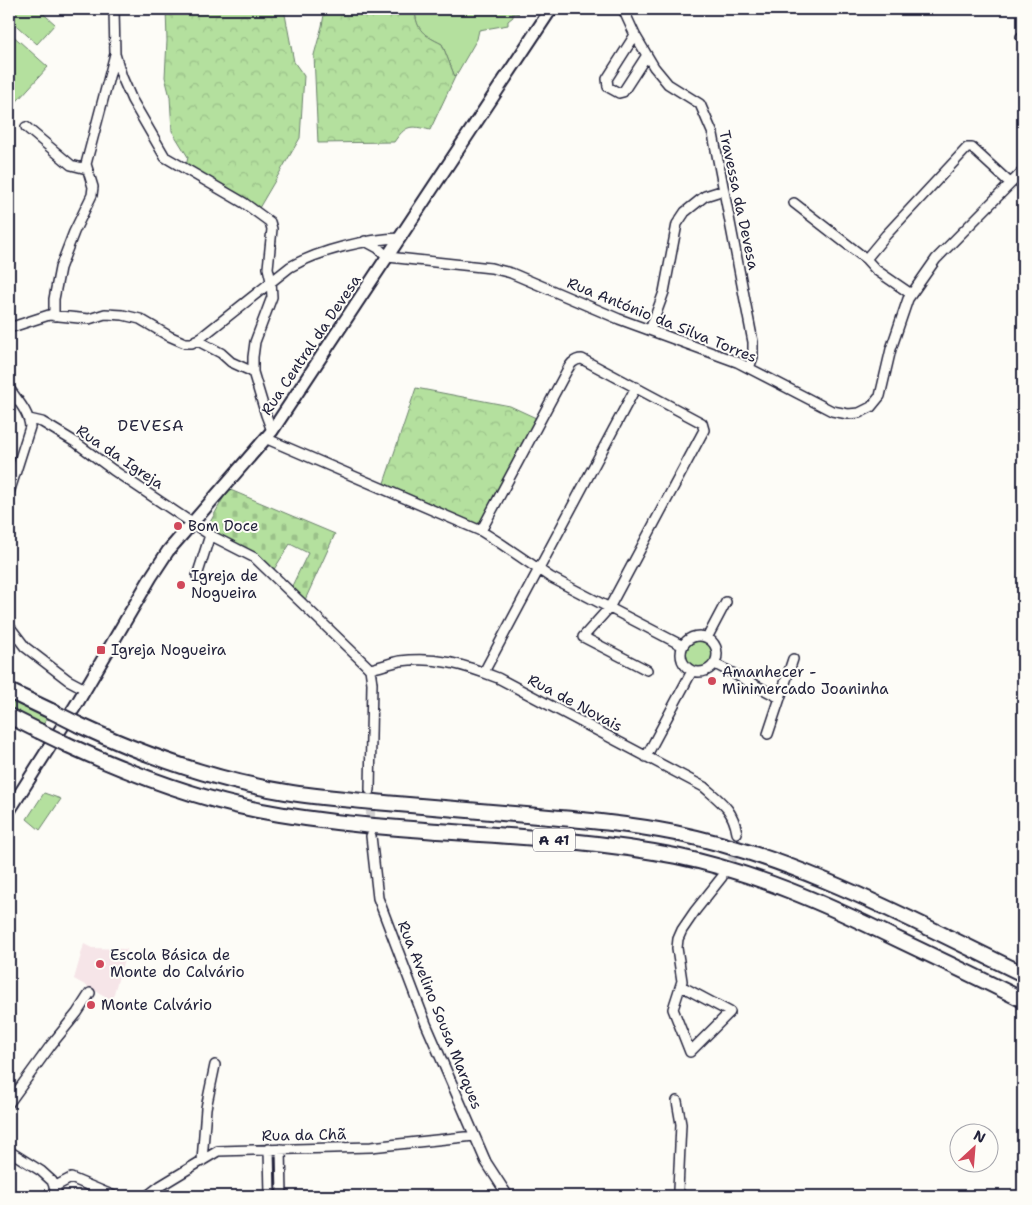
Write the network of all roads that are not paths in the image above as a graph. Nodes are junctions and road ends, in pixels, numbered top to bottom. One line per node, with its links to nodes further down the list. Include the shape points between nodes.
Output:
1 (114, 9): 5 (street)
2 (551, 9): 13 (main road, Rua Central da Devesa)
3 (623, 9): 4 (street, Travessa da Devesa)
4 (635, 35): 6 (street, Travessa da Devesa); 6 (street, via 607,79 608,87 619,94 623,92)
5 (115, 54): 8 (street); 17 (street, via 132,100 165,158 244,203 270,222 268,268)
6 (647, 55): 11 (street, Travessa da Devesa, via 668,84 700,104 714,134)
7 (26, 127): 8 (street, via 71,165)
8 (87, 169): 19 (street, via 93,186 92,195 60,268)
9 (1023, 170): 10 (street, Rua António da Silva Torres)
10 (1010, 183): 16 (street, via 972,148 967,148); 18 (street, Rua António da Silva Torres, via 936,259)
11 (724, 190): 21 (street, via 705,196 685,212 677,224 664,292); 23 (street, Travessa da Devesa, via 753,342)
12 (794, 203): 16 (street)
13 (401, 238): 14 (street); 15 (main road, Rua Central da Devesa)
14 (365, 241): 15 (street); 17 (street, via 301,260)
15 (388, 257): 21 (street, Rua António da Silva Torres, via 511,273); 28 (main road, Rua Central da Devesa)
16 (866, 259): 18 (street)
17 (271, 281): 22 (street); 24 (street, via 272,298 255,342)
18 (910, 294): 23 (street, Rua António da Silva Torres, via 893,341 880,396 871,407 858,413 832,411)
19 (54, 316): 20 (street); 22 (street, via 89,319 105,314 123,315 140,319 184,343)
20 (9, 328)
21 (650, 330): 23 (street, Rua António da Silva Torres)
22 (196, 340): 24 (street)
23 (749, 368)
24 (253, 372): 28 (street)
25 (636, 387): 31 (street, via 582,359 572,362); 33 (street); 36 (street, via 698,420 704,430)
26 (9, 388): 27 (street)
27 (29, 419): 29 (street, via 30,426); 30 (street, Rua da Igreja, via 42,422 75,442)
28 (269, 434): 30 (main road, Rua Central da Devesa); 31 (street)
29 (9, 493)
30 (192, 522): 32 (street); 46 (main road, Rua Central da Devesa, via 151,577)
31 (481, 532): 33 (street)
32 (210, 535): 34 (street); 42 (street, via 255,558)
33 (538, 571): 36 (street); 45 (street)
34 (196, 576)
35 (726, 602): 38 (street)
36 (609, 608): 39 (street); 43 (street, via 583,637)
37 (9, 626): 46 (street, via 25,647)
38 (707, 638): 39 (street, via 692,637); 41 (street, via 717,649)
39 (683, 646): 44 (street, via 682,661)
40 (793, 659): 48 (street)
41 (715, 664): 44 (street, via 707,671); 48 (street)
42 (370, 670): 45 (street, Rua de Novais, via 400,661 427,660 446,661); 52 (street)
43 (647, 670)
44 (692, 671): 51 (street)
45 (484, 672): 51 (street, Rua de Novais)
46 (85, 689): 53 (main road, Rua Central da Devesa)
47 (9, 691): 57 (highway, A 41, bridge, via 125,746 243,784 334,798 615,824 674,832 720,843 818,877)
48 (780, 698): 50 (street)
49 (9, 716): 60 (highway, A 41, bridge, via 116,767 210,799 264,811 338,821 604,845 719,866 818,902)
50 (768, 734)
51 (646, 756): 54 (street, Rua de Novais, via 704,787 729,810 735,819)
52 (370, 790)
53 (9, 811)
54 (737, 833)
55 (371, 836): 64 (street, Rua Avelino Sousa Marques, via 378,898 426,1024)
56 (722, 877): 58 (street, via 678,939)
57 (1023, 974)
58 (681, 986): 58 (street, via 730,1012 690,1052 675,1017 674,1009)
59 (90, 993): 63 (street)
60 (1023, 1000)
61 (215, 1066): 68 (street, via 206,1108)
62 (677, 1101): 75 (street, via 681,1124 678,1190)
63 (9, 1103)
64 (474, 1136): 66 (street, Rua da Chã, via 371,1147); 74 (street, Rua Avelino Sousa Marques)
65 (269, 1149): 66 (street, Rua da Chã); 68 (street, Rua da Chã, via 218,1152); 72 (street)
66 (281, 1149): 73 (street)
67 (9, 1151): 69 (street, via 41,1171 52,1181)
68 (202, 1161): 71 (street, Rua da Chã)
69 (56, 1192): 70 (street, via 71,1178)
70 (114, 1196)
71 (147, 1196)
72 (270, 1196)
73 (282, 1196)
74 (508, 1196)
75 (682, 1196)

